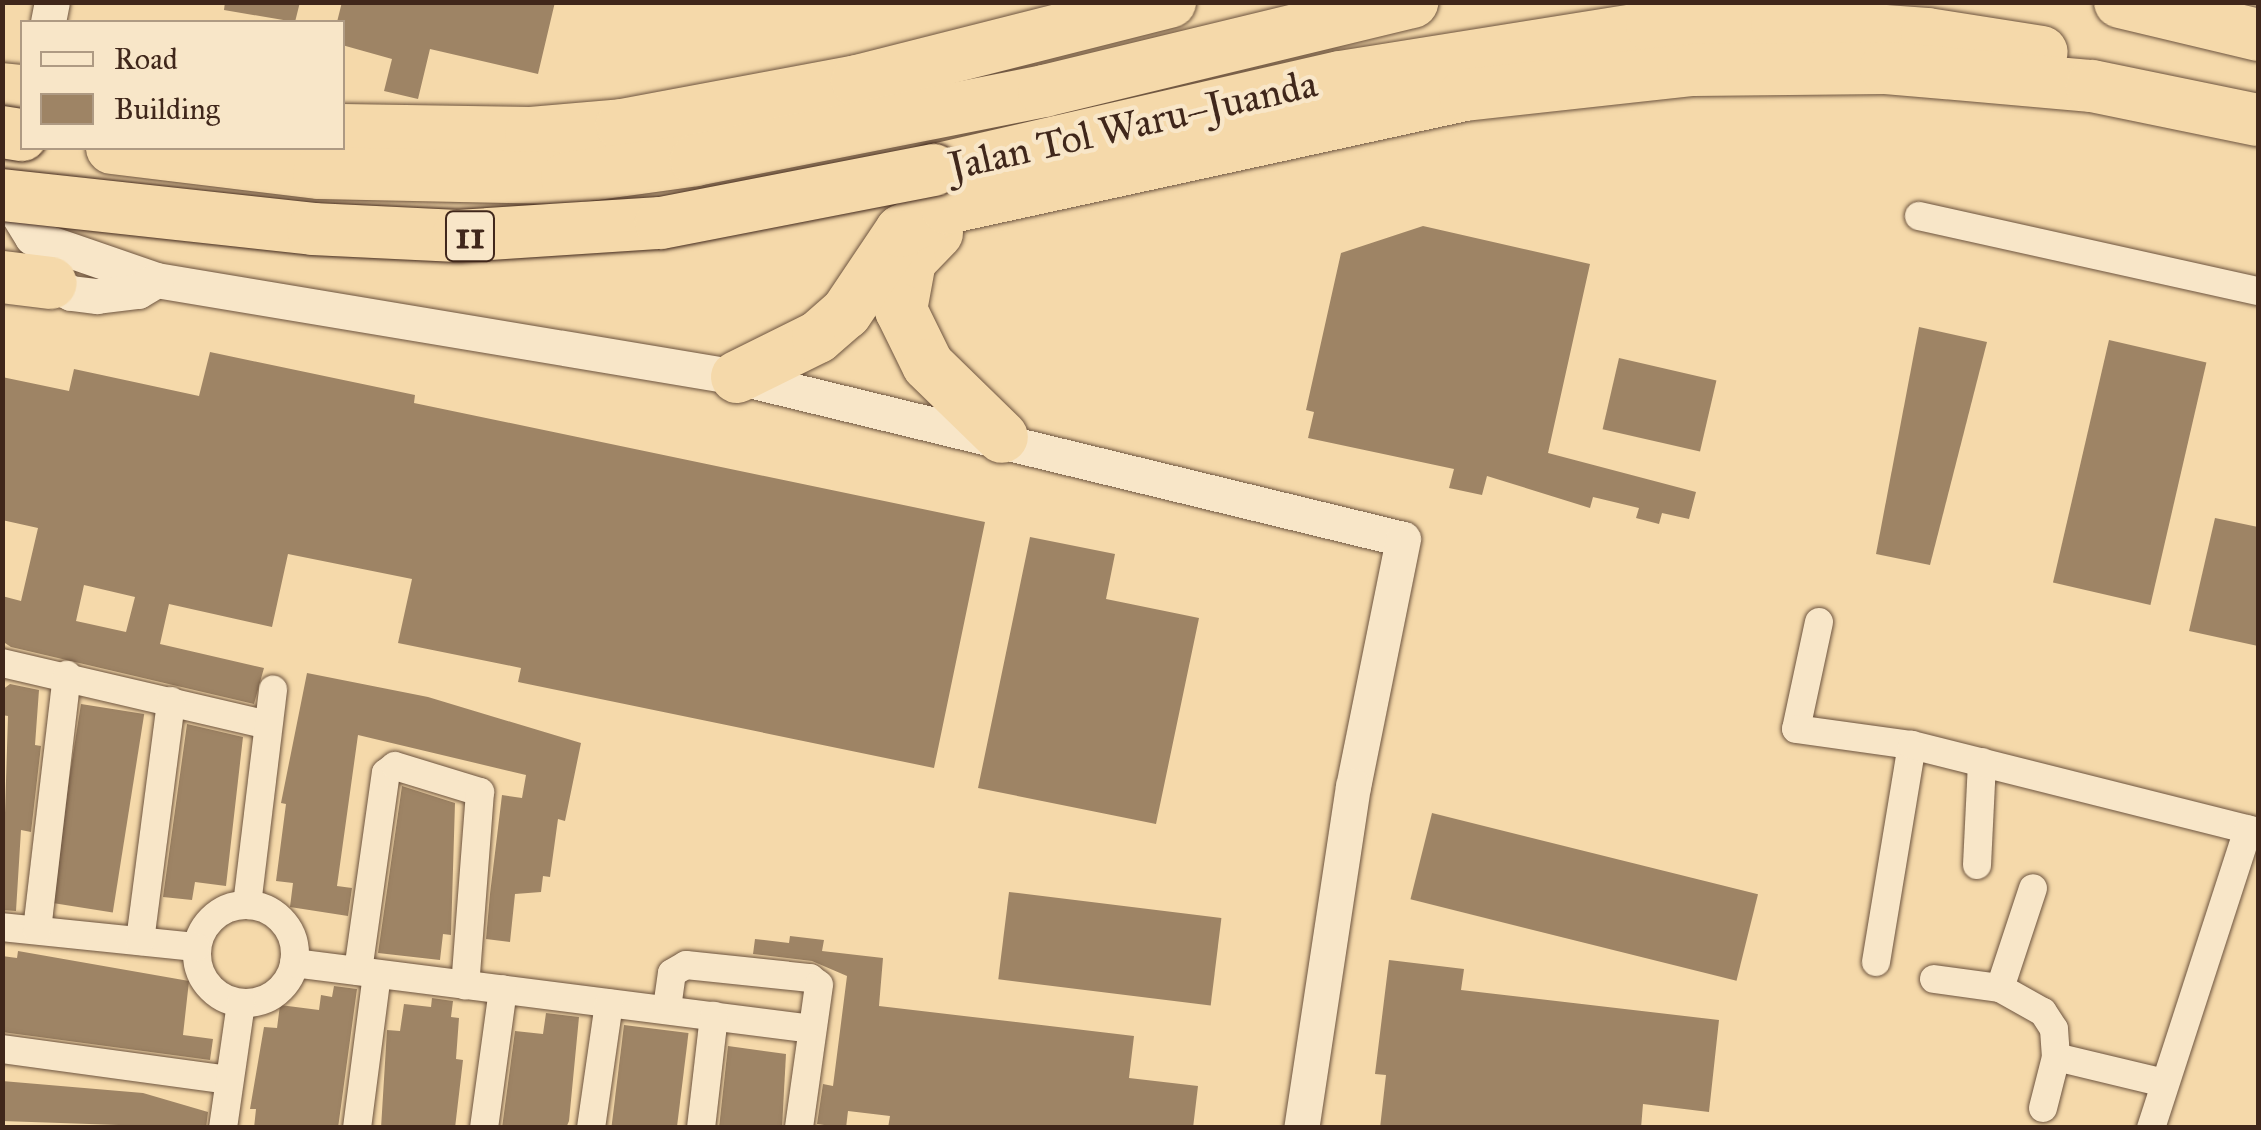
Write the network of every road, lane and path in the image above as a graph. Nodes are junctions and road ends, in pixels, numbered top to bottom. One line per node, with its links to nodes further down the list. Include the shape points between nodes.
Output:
1 (1170, 2): 9 (highway, via 856,82 622,124 531,133)
2 (1412, 2): 12 (highway, Jalan Tol Waru–Juanda / 11, via 1044,91 696,160 567,178 319,173)
3 (2120, 2): 6 (highway)
4 (2241, 2): 5 (highway)
5 (2258, 8)
6 (2258, 35)
7 (2258, 100): 13 (highway, Jalan Tol Waru–Juanda / 11, bridge, via 1944,36 1777,22 1652,27 1342,78 661,224 458,236)
8 (2258, 120): 10 (highway, via 2092,86 1901,69 1693,70 1466,95)
9 (345, 130)
10 (1278, 133): 18 (highway, via 925,217 901,231 846,313 818,337); 19 (highway, via 1184,172 975,220 942,230 922,245 902,283 901,310 913,343 946,386)
11 (20, 136): 13 (street)
12 (129, 150)
13 (5, 211): 15 (street); 16 (street, via 32,237 63,252)
14 (1920, 216): 17 (street)
15 (27, 280): 16 (street, via 98,296 138,291)
16 (156, 280): 18 (street)
17 (2258, 291)
18 (737, 377): 19 (street)
19 (1002, 436): 59 (street, via 1402,539 1353,786)
20 (1819, 622): 26 (street, via 1796,729)
21 (2, 664): 22 (street)
22 (68, 676): 24 (street); 33 (street)
23 (273, 690): 25 (street)
24 (171, 701): 25 (street); 34 (street)
25 (268, 725): 31 (street)
26 (1912, 744): 27 (street); 36 (street)
27 (1982, 762): 28 (street); 29 (street)
28 (2253, 831): 51 (street)
29 (1977, 865)
30 (2033, 888): 41 (street)
31 (247, 905): 35 (street, via 220,912); 37 (street, via 284,923)
32 (2, 927): 33 (street)
33 (38, 930): 34 (street)
34 (140, 941): 35 (street)
35 (196, 947): 43 (street, via 207,985)
36 (1876, 962)
37 (294, 963): 38 (street); 43 (street, via 276,993)
38 (368, 972): 40 (street); 40 (street, via 386,773 395,766 476,790 482,798); 54 (street)
39 (1934, 980): 41 (street)
40 (465, 985): 42 (street)
41 (2000, 988): 49 (street, via 2044,1012 2054,1028)
42 (503, 990): 44 (street); 55 (street)
43 (242, 1003): 50 (street)
44 (609, 1003): 45 (street); 56 (street)
45 (667, 1008): 46 (street); 47 (street, via 672,973 686,965 810,978 820,997)
46 (714, 1016): 47 (street); 57 (street)
47 (812, 1029): 58 (street)
48 (2, 1049): 50 (street)
49 (2056, 1056): 51 (street); 52 (street)
50 (229, 1080): 53 (street)
51 (2164, 1083): 60 (street)
52 (2044, 1108)
53 (222, 1128)
54 (357, 1128)
55 (484, 1128)
56 (591, 1128)
57 (701, 1128)
58 (798, 1128)
59 (1301, 1128)
60 (2152, 1128)

